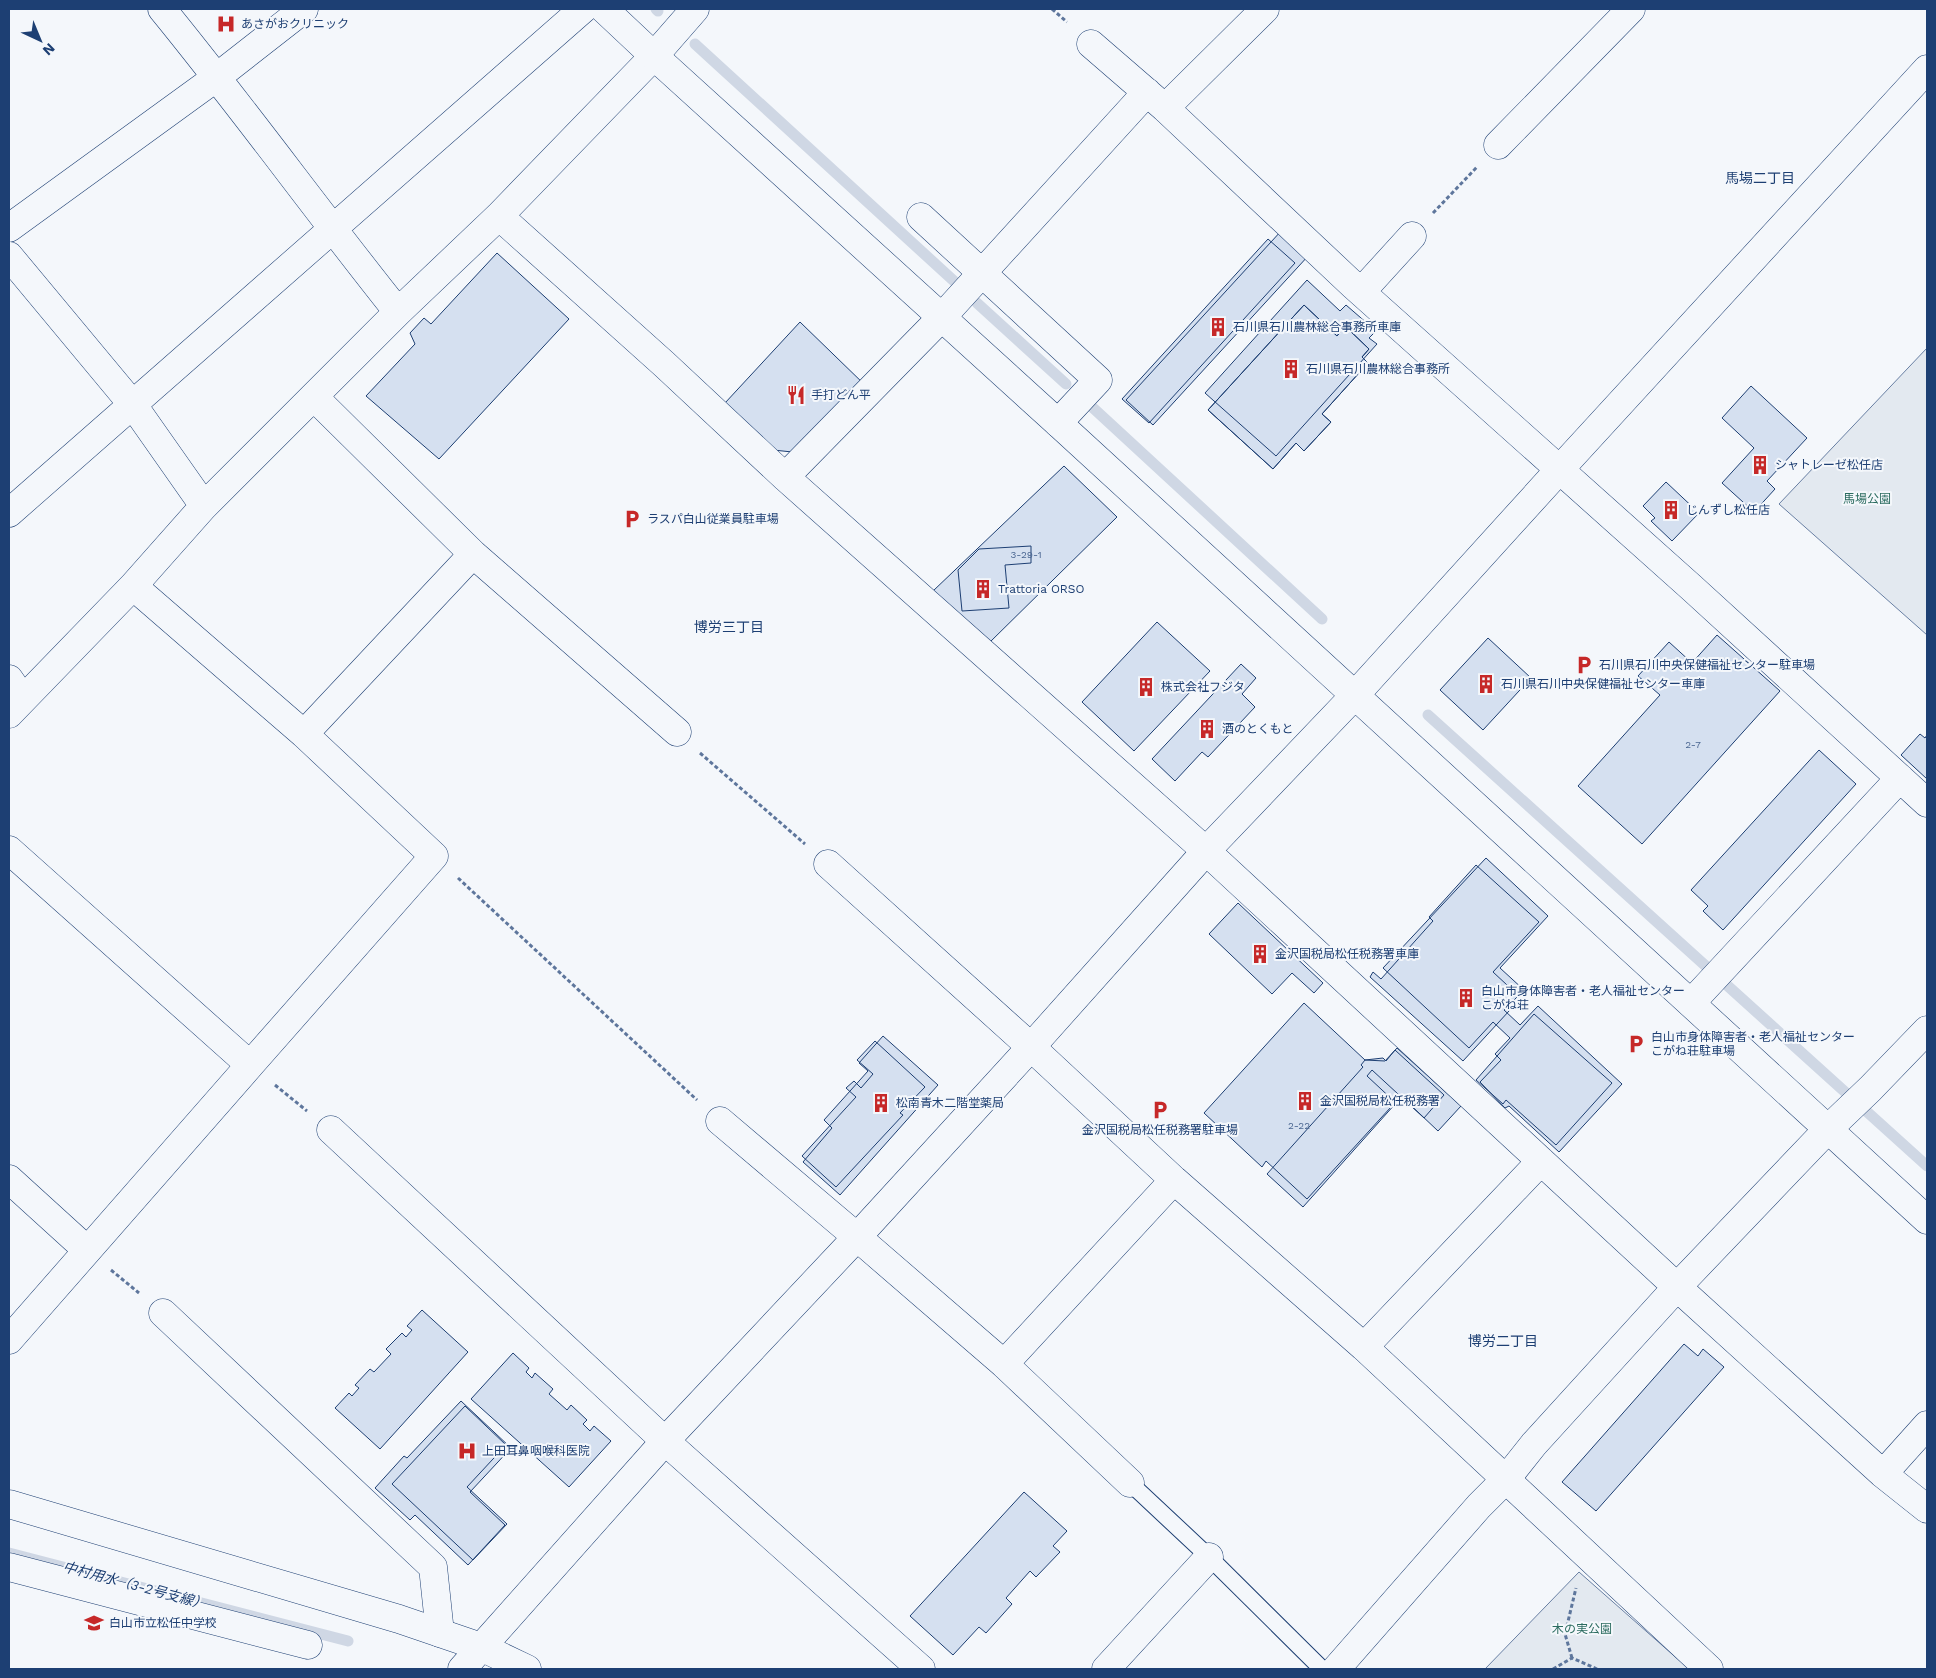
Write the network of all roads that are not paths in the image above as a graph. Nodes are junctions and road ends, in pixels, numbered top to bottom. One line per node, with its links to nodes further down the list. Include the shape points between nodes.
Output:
1 (162, 9): 11 (street)
2 (304, 9): 11 (street)
3 (583, 9): 17 (street)
4 (604, 9): 9 (street)
5 (695, 9): 9 (street)
6 (1265, 9): 12 (street)
7 (1631, 9): 13 (street)
8 (1091, 44): 12 (street)
9 (654, 56): 14 (street); 23 (street)
10 (1927, 69): 27 (street)
11 (217, 77): 16 (street); 17 (street)
12 (1156, 100): 20 (street); 21 (street)
13 (1498, 145)
14 (499, 216): 22 (street); 28 (street)
15 (921, 217): 20 (street)
16 (9, 228)
17 (333, 230): 22 (street); 25 (street)
18 (1412, 236): 21 (street)
19 (9, 256): 25 (street)
20 (982, 273): 23 (street); 26 (street, via 1098,380)
21 (1361, 292): 27 (street)
22 (398, 312): 24 (street)
23 (942, 317): 26 (street); 28 (street)
24 (314, 397): 29 (street); 31 (street)
25 (133, 405): 29 (street); 30 (street)
26 (1058, 423): 33 (street)
27 (1560, 469): 33 (street); 37 (street)
28 (785, 477): 40 (street)
29 (204, 506): 32 (street)
30 (9, 513)
31 (473, 554): 35 (street); 36 (street)
32 (133, 586): 34 (street); 36 (street)
33 (1355, 695): 40 (street); 42 (street)
34 (14, 697)
35 (677, 732)
36 (304, 734): 45 (street, via 434,856)
37 (1900, 778): 38 (street); 42 (street)
38 (1927, 803)
39 (9, 850): 45 (street)
40 (1206, 852): 44 (street); 49 (street)
41 (828, 864): 44 (street)
42 (1709, 984): 48 (street)
43 (1927, 1030): 48 (street)
44 (1031, 1046): 51 (street); 53 (street)
45 (250, 1065): 54 (street)
46 (720, 1121): 53 (street)
47 (331, 1130): 61 (street)
48 (1827, 1130): 52 (street); 55 (street)
49 (1541, 1161): 55 (street); 58 (street)
50 (9, 1179): 54 (street)
51 (1174, 1180): 58 (street); 59 (street)
52 (1927, 1220)
53 (857, 1237): 59 (street); 61 (street)
54 (86, 1250): 57 (street)
55 (1677, 1287): 62 (street); 63 (street)
56 (163, 1313): 69 (street, via 433,1567)
57 (9, 1340)
58 (1364, 1347): 63 (street)
59 (1004, 1364): 64 (street)
60 (1927, 1425): 62 (street)
61 (665, 1441): 71 (street); 74 (street)
62 (1883, 1474): 66 (street)
63 (1507, 1478): 77 (street); 78 (street)
64 (1130, 1482): 67 (lane)
65 (9, 1504): 69 (street)
66 (1927, 1509)
67 (1209, 1557): 75 (street); 76 (lane)
68 (9, 1567): 70 (street)
69 (440, 1633): 71 (street)
70 (308, 1646)
71 (481, 1647): 72 (street); 73 (street)
72 (462, 1669)
73 (526, 1669)
74 (921, 1669)
75 (1106, 1669)
76 (1322, 1669)
77 (1336, 1669)
78 (1709, 1669)

